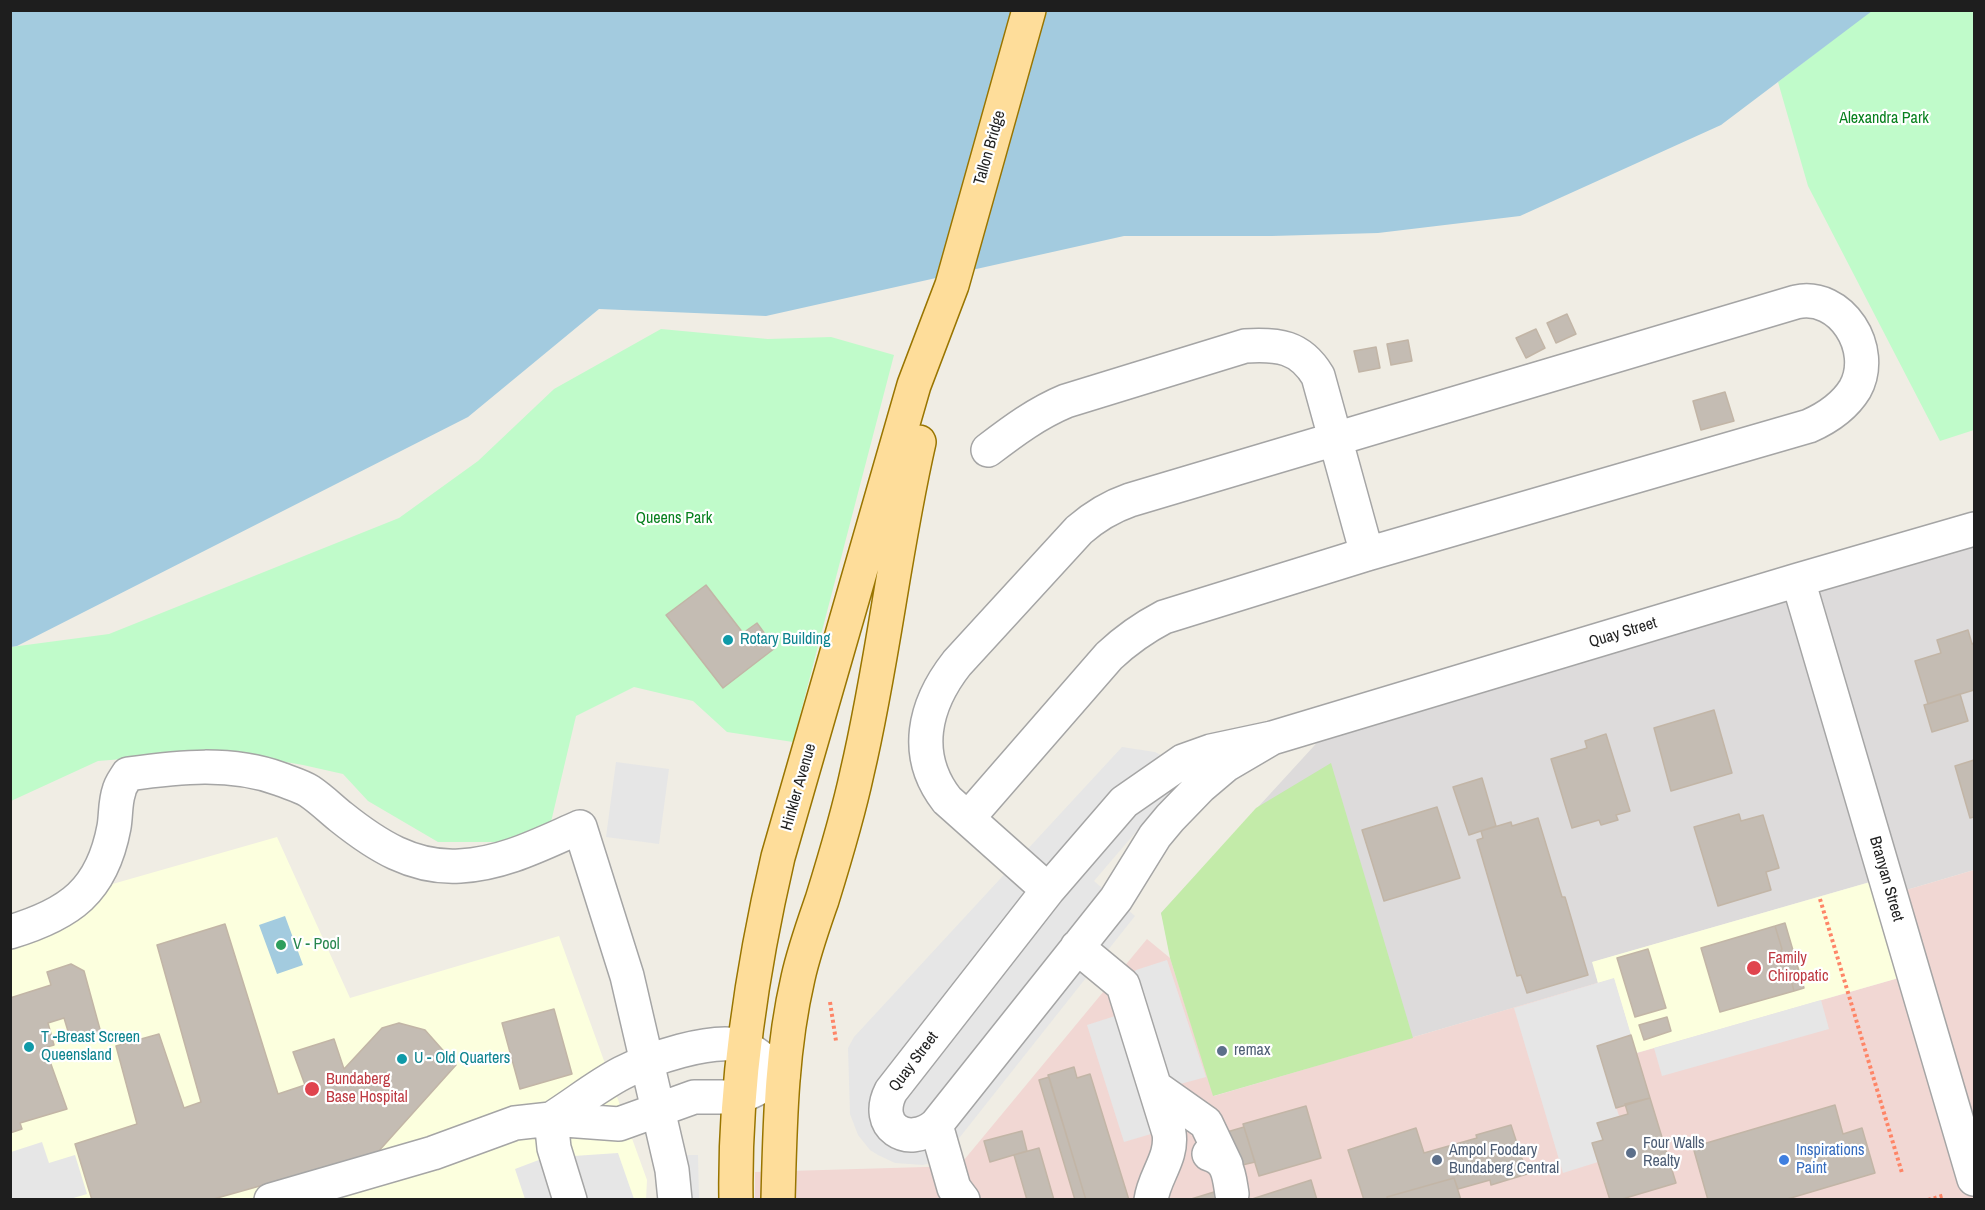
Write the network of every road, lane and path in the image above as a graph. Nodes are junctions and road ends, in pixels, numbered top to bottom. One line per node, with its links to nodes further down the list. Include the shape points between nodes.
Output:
1 (1029, 10): 2 (main road, Tallon Bridge)
2 (923, 388): 14 (main road, Hinkler Avenue, via 778,857 761,931); 16 (main road, via 858,772 798,977)
3 (1336, 438): 4 (street, via 1318,376 1309,362 1297,352 1264,344 1227,350 1047,408); 6 (street); 6 (street, via 1803,300 1822,302 1836,310 1847,321 1860,347 1862,360 1855,388 1837,410 1809,426); 9 (street, via 1130,500 1095,516 1079,530 957,663 935,699 925,746 928,768 947,800)
4 (988, 450)
5 (1974, 530): 7 (street, Quay Street)
6 (1366, 554): 9 (street, via 1173,614 1146,626 1109,656)
7 (1798, 580): 8 (street, Quay Street); 24 (street, Branyan Street)
8 (1272, 738): 10 (street, Quay Street, via 1183,761 1150,782 1124,802); 13 (street, Quay Street, via 1226,765 1170,818 1116,899)
9 (968, 818): 10 (street)
10 (1048, 890): 21 (street, Quay Street, via 886,1100 888,1122 904,1135 922,1134)
11 (1820, 899): 23 (path)
12 (10, 932): 15 (street, via 69,907 88,889 102,869 109,849 119,790 128,774 213,766 271,776 309,791 365,837 386,849 433,865 458,867 492,862 580,827 627,976)
13 (1077, 947): 17 (street, via 1123,985); 21 (street, Quay Street)
14 (743, 1047): 15 (street, via 705,1045); 16 (street); 18 (main road, Hinkler Avenue)
15 (647, 1063): 19 (street); 20 (street, via 617,1076)
16 (783, 1076): 18 (street); 29 (main road)
17 (1155, 1087): 22 (street, via 1170,1142); 22 (street, via 1206,1123 1229,1179 1212,1155 1181,1153)
18 (740, 1097): 19 (street, via 694,1097); 28 (main road, Hinkler Avenue)
19 (657, 1109): 20 (street, via 619,1124); 27 (street)
20 (551, 1119): 25 (street, via 515,1123 433,1153); 26 (street, via 554,1148)
21 (936, 1125): 30 (street, via 954,1188)
22 (1164, 1165): 31 (street)
23 (1902, 1173)
24 (1974, 1179)
25 (272, 1200)
26 (570, 1200)
27 (675, 1200)
28 (736, 1200)
29 (778, 1200)
30 (963, 1200)
31 (1151, 1200)

